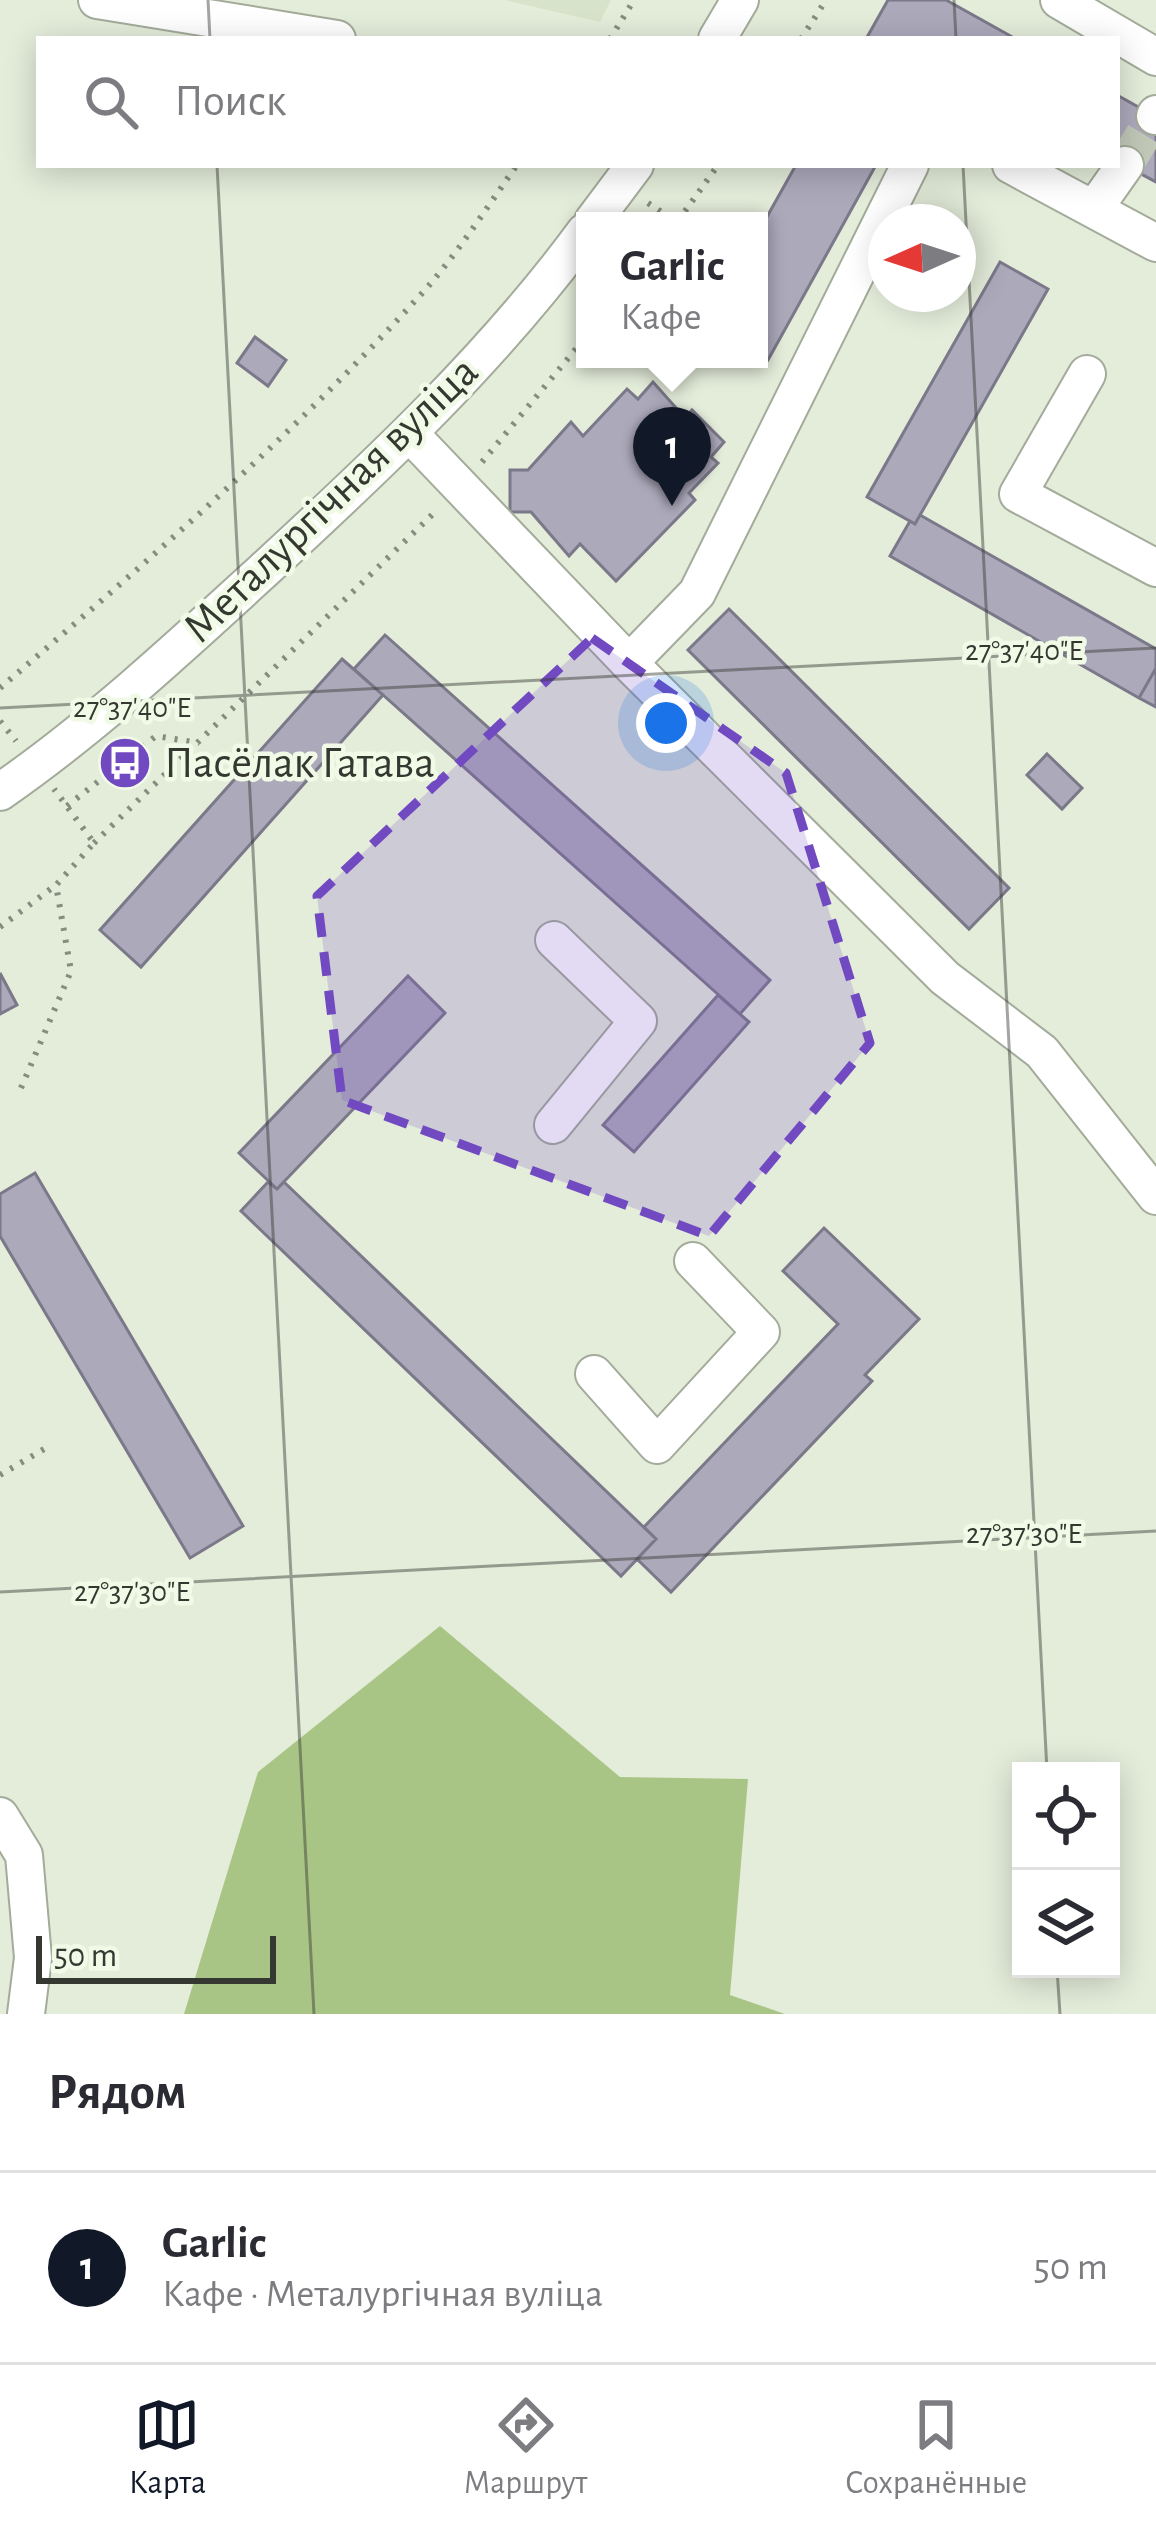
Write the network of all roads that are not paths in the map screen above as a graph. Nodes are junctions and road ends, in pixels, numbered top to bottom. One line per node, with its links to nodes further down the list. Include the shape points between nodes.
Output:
1 (97, 0): 4 (street)
2 (740, 0): 5 (street)
3 (1059, 0): 6 (street)
4 (319, 36)
5 (719, 36)
6 (1156, 57)
7 (1125, 165): 11 (street)
8 (632, 168): 12 (street)
9 (909, 168): 18 (street, via 697,592)
10 (1016, 168): 11 (street)
11 (1094, 209): 13 (street)
12 (600, 212)
13 (1156, 243)
14 (576, 244): 16 (street, Металургічная вуліца)
15 (1087, 374): 17 (street, via 1018,494)
16 (411, 435): 18 (street); 19 (street, Металургічная вуліца, via 142,681)
17 (1156, 568)
18 (629, 663): 22 (street, via 944,979 1042,1052)
19 (0, 792)
20 (554, 940): 21 (street, via 638,1021)
21 (553, 1125)
22 (1156, 1196)
23 (694, 1261): 24 (street, via 760,1332 657,1444)
24 (594, 1374)
25 (0, 1816): 26 (street, via 24,1855 33,1958)
26 (26, 2014)

